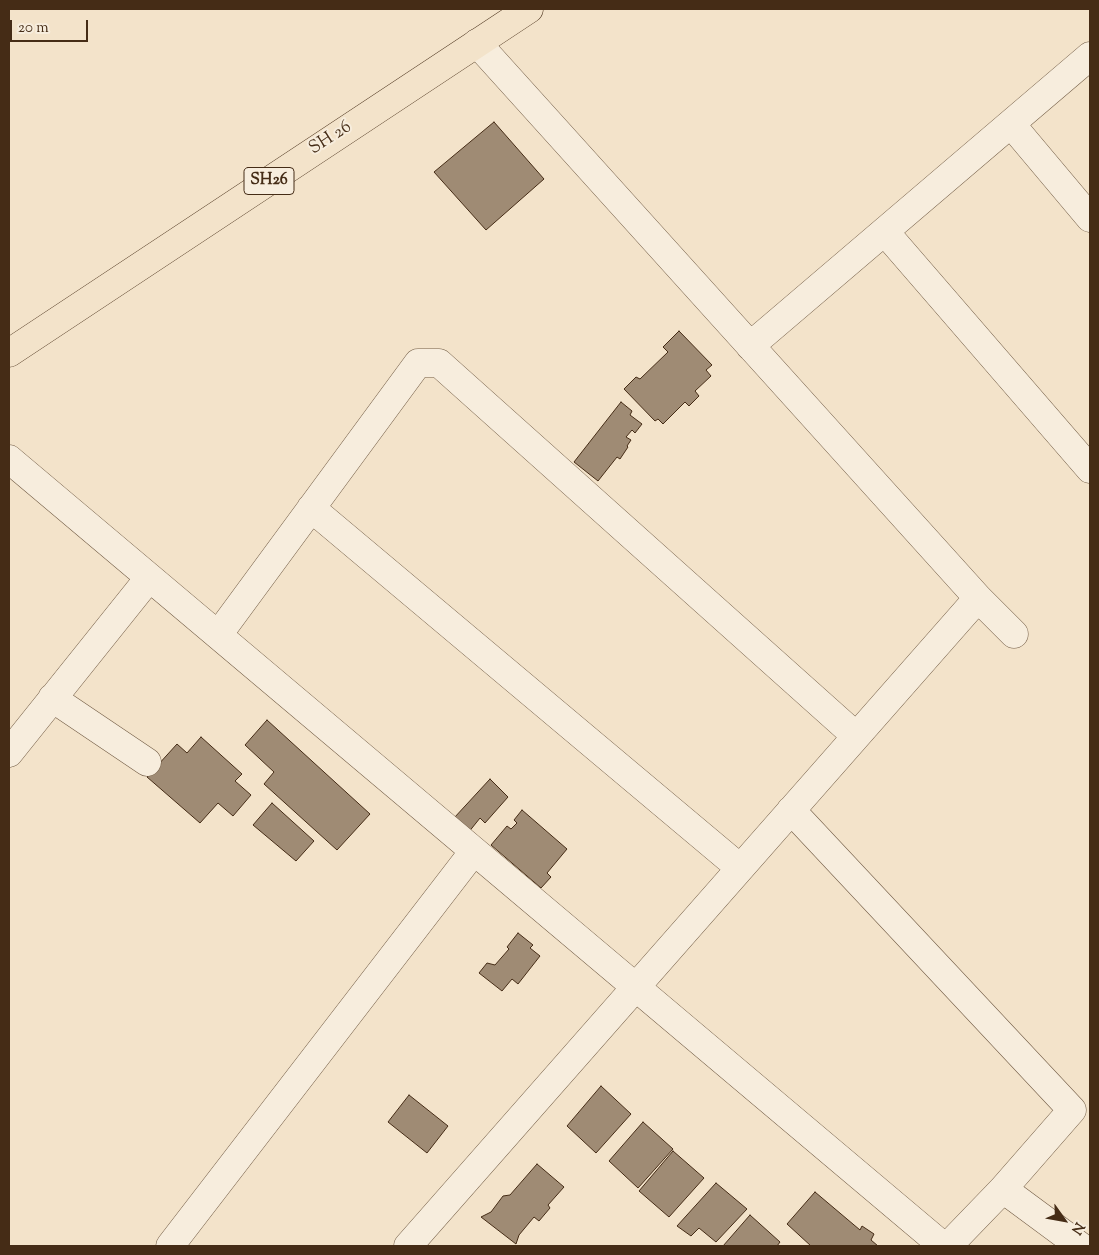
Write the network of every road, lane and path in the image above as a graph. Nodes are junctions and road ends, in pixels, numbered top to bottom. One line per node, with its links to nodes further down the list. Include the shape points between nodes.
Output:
1 (529, 9): 2 (main road, SH 26 / SH26)
2 (477, 43): 7 (street); 8 (main road, SH 26 / SH26)
3 (1090, 56): 4 (street)
4 (1010, 124): 5 (street); 6 (street)
5 (1090, 218)
6 (884, 232): 7 (street); 10 (street)
7 (750, 346): 13 (street)
8 (9, 353)
9 (9, 459): 12 (street)
10 (1090, 469)
11 (311, 508): 15 (street); 17 (street, via 418,363 439,363); 22 (street)
12 (149, 578): 15 (street); 16 (street)
13 (978, 598): 14 (street); 17 (street)
14 (1014, 634)
15 (218, 636): 21 (street)
16 (52, 698): 18 (street); 19 (street)
17 (856, 736): 20 (street)
18 (9, 753)
19 (147, 762)
20 (791, 810): 22 (street); 24 (street, via 1072,1110)
21 (474, 852): 23 (street); 25 (street)
22 (740, 868): 23 (street)
23 (635, 988): 26 (street); 27 (street)
24 (1003, 1189): 28 (street); 29 (street)
25 (170, 1246)
26 (408, 1246)
27 (942, 1246)
28 (948, 1246)
29 (1080, 1246)

